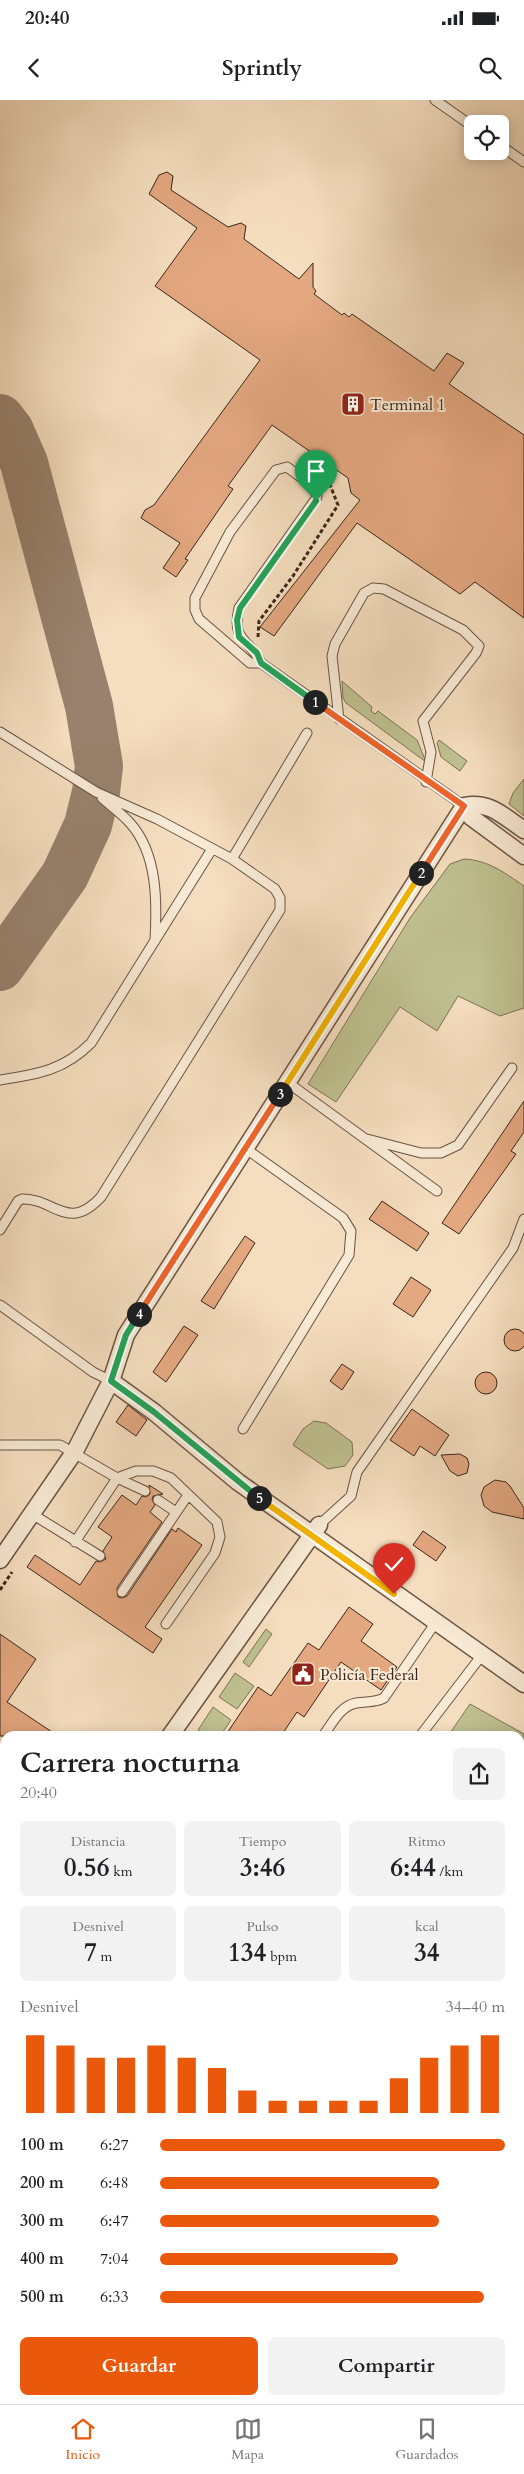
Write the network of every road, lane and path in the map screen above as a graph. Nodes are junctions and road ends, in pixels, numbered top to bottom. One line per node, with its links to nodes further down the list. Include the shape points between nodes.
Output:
1 (435, 100): 2 (lane)
2 (464, 120)
3 (509, 151): 4 (lane)
4 (524, 162)
5 (319, 458): 6 (path, via 338,505 293,576 259,621)
6 (257, 653): 7 (lane); 7 (lane, via 239,637 237,620 240,608 317,497 314,486 286,467 276,470 230,532 195,598 199,618 250,663)
7 (261, 663): 8 (lane)
8 (339, 719): 11 (lane); 11 (lane, via 332,656 335,644 364,593 373,588 384,589 463,630 479,646 423,721 431,752)
9 (0, 732): 12 (lane)
10 (307, 733): 17 (lane)
11 (426, 782): 13 (lane)
12 (96, 792): 15 (lane, via 157,819); 18 (lane, via 131,824 144,845 157,904)
13 (464, 806): 14 (street, via 486,805); 16 (street, via 471,818); 21 (street)
14 (524, 830)
15 (212, 849): 17 (lane); 18 (lane)
16 (524, 856)
17 (232, 859): 26 (lane, via 274,889 280,898 280,910 101,1197 90,1209 78,1212 60,1211 22,1199)
18 (155, 942): 20 (lane, via 90,1043 78,1055 44,1073)
19 (512, 1068): 22 (lane, via 458,1145 441,1153 421,1153)
20 (0, 1080)
21 (287, 1082): 22 (lane); 23 (street)
22 (367, 1139): 24 (lane)
23 (245, 1148): 28 (street, via 126,1335); 29 (lane, via 343,1218 351,1231 349,1255)
24 (437, 1191)
25 (524, 1219): 38 (lane, via 513,1248 357,1472 351,1496)
26 (0, 1230)
27 (0, 1305): 28 (lane, via 93,1372)
28 (111, 1381): 31 (street); 38 (street, via 154,1412 238,1482)
29 (243, 1429)
30 (0, 1445): 31 (lane, via 60,1445)
31 (75, 1451): 32 (lane); 37 (street)
32 (117, 1478): 33 (lane); 34 (lane, via 153,1471 171,1478); 39 (lane)
33 (145, 1491)
34 (188, 1495): 36 (lane); 44 (lane, via 217,1522 220,1537 215,1553)
35 (158, 1500): 36 (lane)
36 (176, 1512): 42 (lane)
37 (32, 1514): 39 (lane); 41 (street)
38 (315, 1530): 43 (street); 47 (street)
39 (75, 1542): 40 (lane)
40 (100, 1556)
41 (0, 1560)
42 (122, 1592)
43 (436, 1622): 45 (street); 48 (lane, via 384,1698 376,1702 350,1704)
44 (166, 1624)
45 (482, 1654): 46 (street); 49 (lane)
46 (524, 1684)
47 (174, 1731)
48 (327, 1731)
49 (424, 1731)

